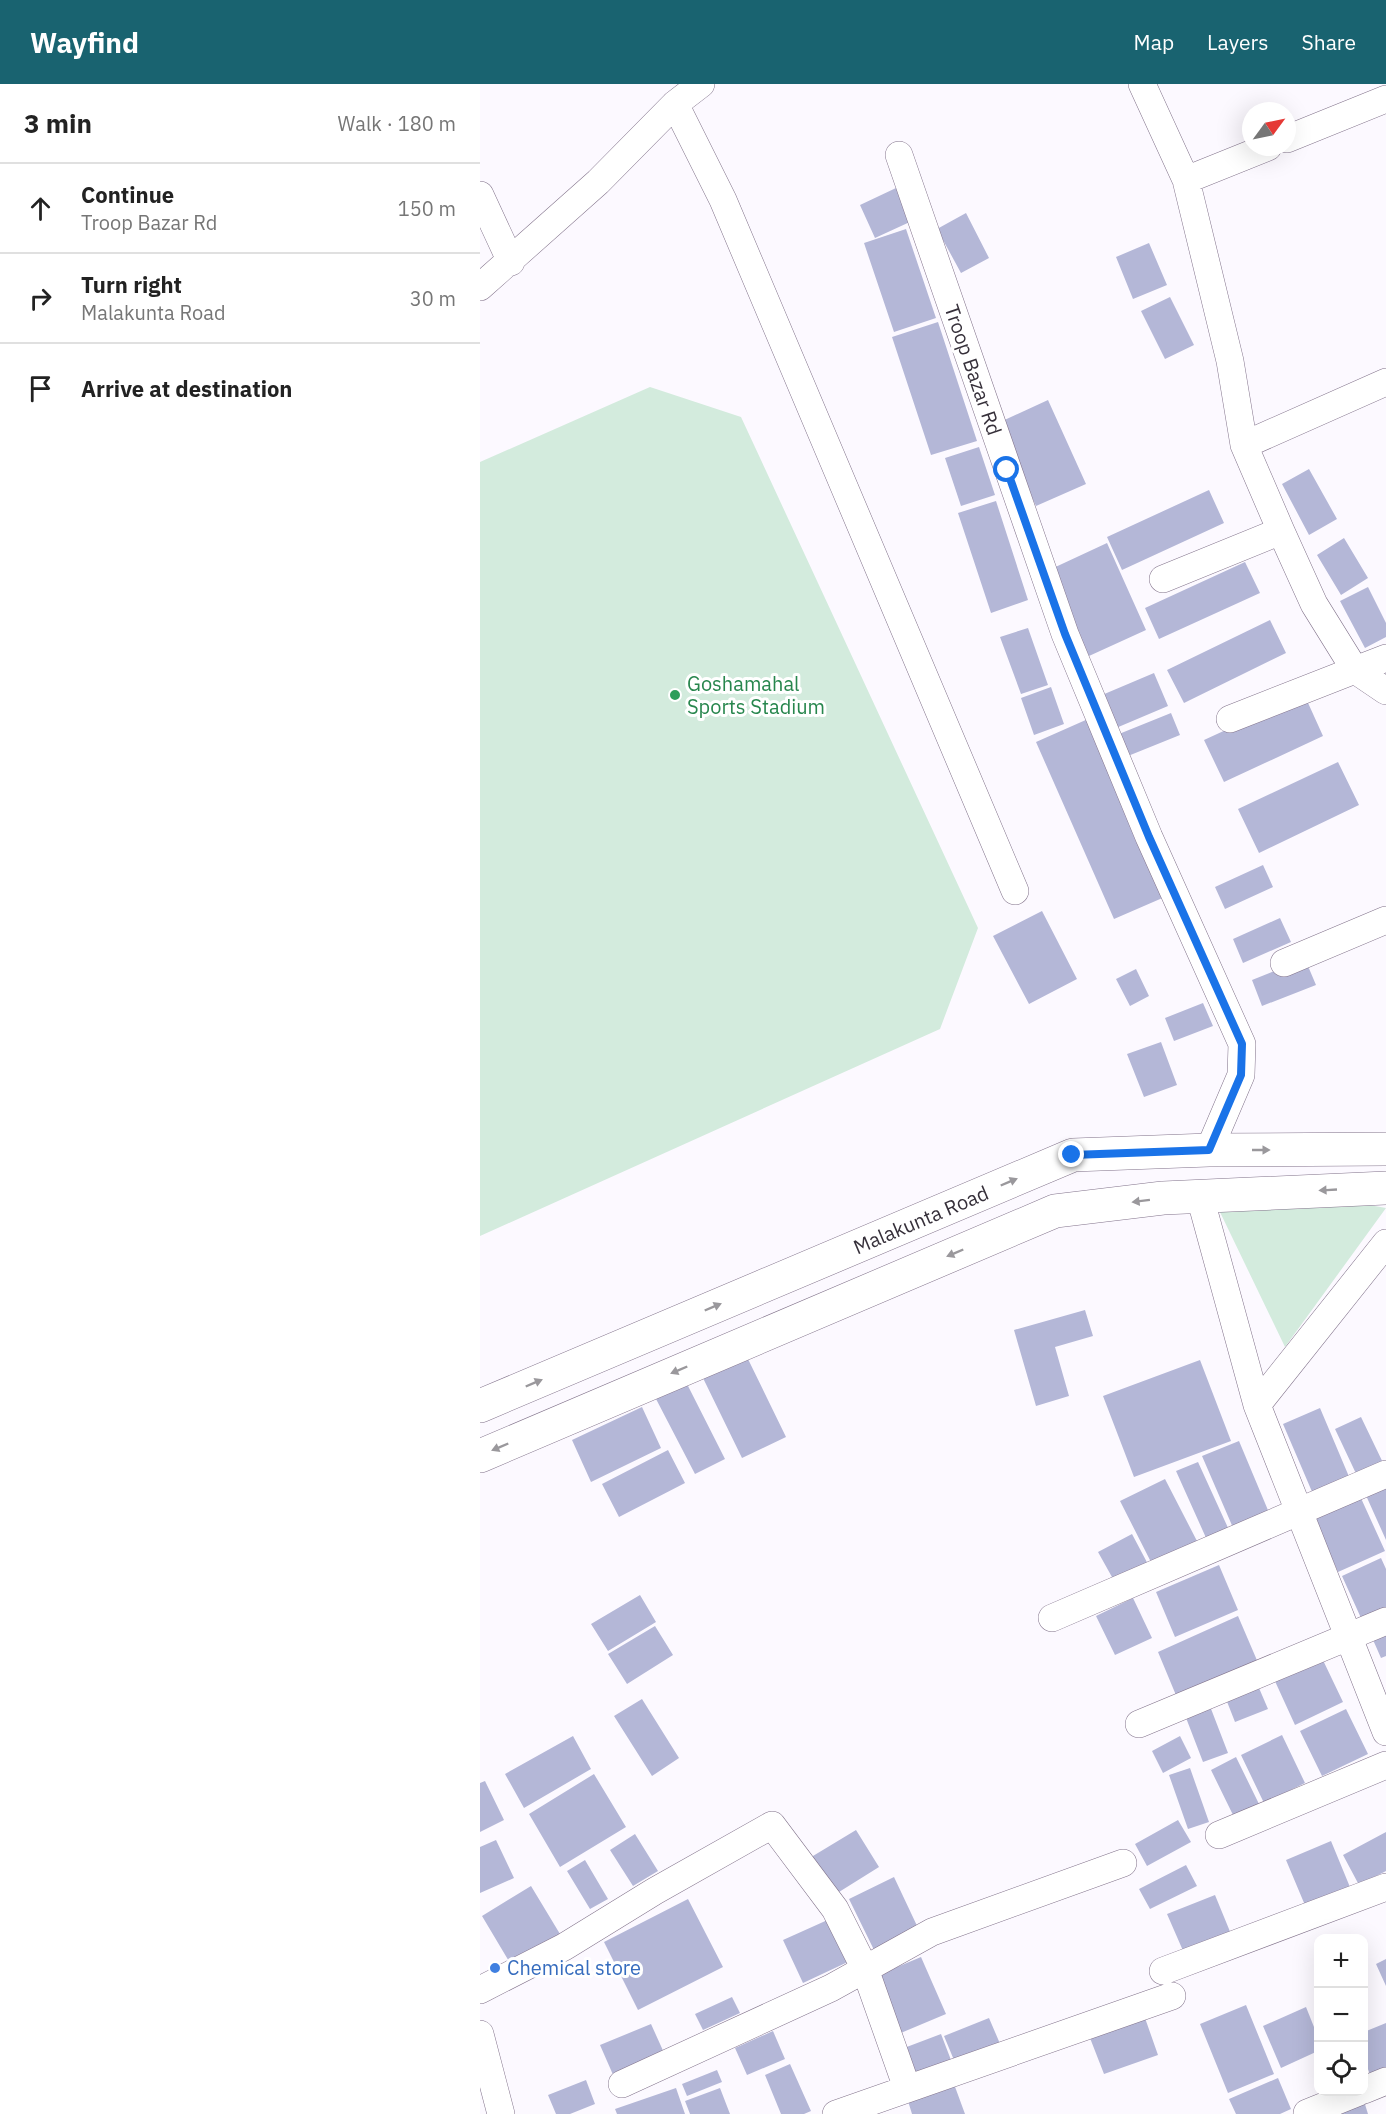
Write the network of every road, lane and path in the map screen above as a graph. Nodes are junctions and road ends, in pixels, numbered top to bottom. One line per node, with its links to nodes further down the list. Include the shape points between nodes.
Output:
1 (701, 84): 4 (street)
2 (1142, 84): 8 (street)
3 (1386, 99): 5 (street)
4 (675, 104): 10 (street); 20 (street, via 723,200)
5 (1296, 135)
6 (899, 155): 24 (street, Troop Bazar Rd, via 1065,634 1149,837 1242,1044 1241,1075)
7 (1246, 156): 8 (street)
8 (1186, 180): 13 (street, via 1230,362)
9 (480, 195): 10 (street)
10 (511, 262): 11 (street)
11 (480, 287)
12 (1386, 382): 13 (street)
13 (1244, 445): 14 (street)
14 (1281, 531): 15 (street); 17 (street, via 1314,604)
15 (1163, 579)
16 (1386, 658): 17 (street)
17 (1355, 670): 18 (street); 19 (street)
18 (1386, 691)
19 (1230, 719)
20 (1015, 891)
21 (1386, 920): 22 (street)
22 (1284, 963)
23 (1386, 1149): 24 (main road, Malakunta Road, one-way to 23)
24 (1209, 1150): 29 (main road, Malakunta Road, one-way to 24, via 1072,1155)
25 (1386, 1188): 26 (main road, one-way to 26)
26 (1200, 1197): 28 (street); 30 (main road, one-way to 30, via 1055,1211)
27 (1386, 1243): 28 (street)
28 (1257, 1405): 32 (street)
29 (480, 1406)
30 (480, 1456)
31 (1386, 1474): 32 (street)
32 (1299, 1512): 33 (street); 35 (street)
33 (1052, 1618)
34 (1386, 1621): 35 (street)
35 (1348, 1636): 36 (street); 37 (street)
36 (1383, 1717)
37 (1139, 1724)
38 (1386, 1765): 39 (street)
39 (1219, 1835)
40 (1123, 1863): 42 (street, via 932,1932)
41 (1386, 1887): 49 (street)
42 (865, 1969): 43 (street, via 835,1909 772,1825 564,1947); 46 (street); 49 (street)
43 (480, 1989)
44 (480, 2034): 51 (street)
45 (1386, 2080): 47 (street)
46 (622, 2084)
47 (1368, 2088)
48 (1347, 2096): 50 (street)
49 (902, 2098): 52 (street)
50 (1307, 2113)
51 (501, 2114)
52 (836, 2114)

